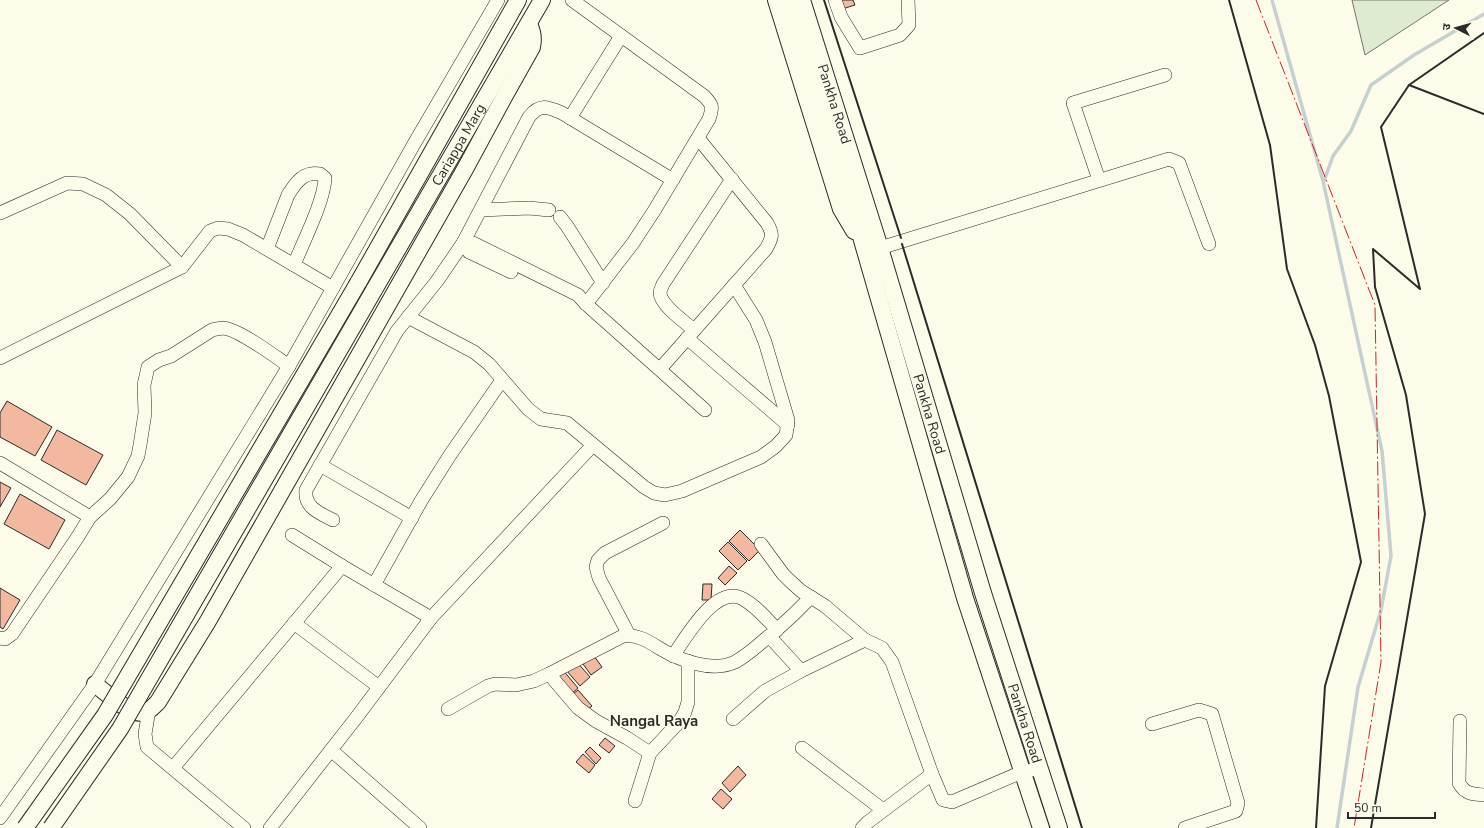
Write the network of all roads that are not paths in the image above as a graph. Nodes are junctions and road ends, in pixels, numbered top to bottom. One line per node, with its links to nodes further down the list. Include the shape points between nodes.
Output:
1 (498, 0): 31 (street)
2 (518, 0): 82 (main road, Cariappa Marg, bridge, via 358,283 105,715)
3 (542, 0): 10 (main road, Cariappa Marg)
4 (572, 0): 11 (street)
5 (776, 0): 24 (main road, via 841,210)
6 (788, 0): 24 (main road)
7 (802, 0): 25 (main road, Pankha Road)
8 (835, 0): 9 (street, via 841,17 860,48 900,35 909,25)
9 (908, 0)
10 (529, 24): 66 (main road, via 534,39 532,47 465,169 208,621 158,702); 83 (main road, Cariappa Marg, bridge, via 120,729)
11 (621, 36): 13 (street); 14 (street, via 710,103 710,119)
12 (1165, 75): 17 (street, via 1073,103)
13 (570, 118): 16 (street); 18 (street, via 551,108 534,110)
14 (698, 138): 15 (street); 16 (street)
15 (732, 179): 30 (street, via 772,231 766,250); 34 (street, via 660,291 665,304)
16 (673, 180): 29 (street, via 633,243)
17 (1099, 180): 23 (street, via 1169,158 1179,163); 25 (street)
18 (481, 210): 19 (street); 22 (street)
19 (549, 210)
20 (0, 213): 28 (street, via 67,183 83,184 106,196 130,214)
21 (560, 217): 29 (street)
22 (463, 243): 32 (street, via 470,252 573,302); 33 (street)
23 (1209, 244)
24 (863, 246): 75 (main road, Pankha Road, via 965,598)
25 (880, 248): 74 (main road, Pankha Road, via 983,593)
26 (267, 249): 27 (street); 27 (street, via 288,195 301,178 308,174 320,174 325,178 321,200); 28 (street, via 228,229 218,228 210,231)
27 (294, 265): 31 (street)
28 (182, 267): 35 (street)
29 (603, 283): 32 (street)
30 (734, 285): 34 (street); 40 (street, via 756,320)
31 (333, 288): 36 (street)
32 (586, 304): 37 (street)
33 (408, 317): 38 (street, via 474,352 489,364); 43 (street, via 397,331)
34 (691, 334): 37 (street); 40 (street)
35 (0, 358)
36 (289, 366): 44 (street, via 246,338 227,328 220,328 212,330 148,367 138,456 128,477 110,500); 63 (street)
37 (660, 369): 39 (street)
38 (502, 380): 41 (street, via 528,409 541,419 567,424); 45 (street, via 450,455)
39 (705, 410)
40 (788, 425): 41 (street, via 786,435 761,457 682,491 664,496 644,487)
41 (592, 445): 53 (street)
42 (0, 463): 44 (street)
43 (320, 465): 45 (street); 46 (street, via 306,490 305,497 316,510)
44 (90, 517): 57 (street, via 20,624 5,639)
45 (412, 518): 51 (street)
46 (333, 520)
47 (663, 523): 56 (street, via 605,553 598,560 596,567 599,578)
48 (292, 536): 50 (street)
49 (761, 544): 52 (street, via 783,574)
50 (342, 566): 51 (street); 54 (street)
51 (374, 585): 53 (street)
52 (811, 597): 55 (street); 58 (street)
53 (431, 618): 64 (street)
54 (294, 623): 64 (street); 73 (street)
55 (773, 633): 59 (street, via 755,608 742,598 732,596 721,600 701,615); 60 (street, via 751,652 722,666); 61 (street)
56 (629, 635): 59 (street, via 650,642); 62 (street, via 622,636)
57 (0, 638)
58 (865, 640): 61 (street); 76 (street, via 882,648 892,662)
59 (673, 656): 60 (street)
60 (688, 661): 72 (street, via 686,712)
61 (801, 671): 67 (street, via 765,691)
62 (550, 674): 65 (street, via 516,685 488,686); 72 (street, via 578,708)
63 (95, 684): 66 (main road, via 128,709 142,713); 80 (street)
64 (379, 687): 71 (street)
65 (448, 709)
66 (149, 710): 73 (street, via 145,742 147,747)
67 (733, 720)
68 (1460, 720): 77 (street, via 1459,783 1463,790)
69 (1152, 724): 89 (street, via 1199,710 1212,714 1238,803 1236,811)
70 (802, 748): 79 (street)
71 (331, 750): 81 (street); 85 (street)
72 (650, 753): 78 (street)
73 (173, 768): 84 (street)
74 (1040, 768): 75 (street); 88 (main road, Pankha Road)
75 (1022, 772): 76 (street, via 952,802 943,800); 87 (main road, Pankha Road)
76 (932, 774): 79 (street)
77 (1484, 795)
78 (635, 801)
79 (883, 810): 86 (street)
80 (3, 814)
81 (415, 826)
82 (25, 828)
83 (51, 828)
84 (244, 828)
85 (270, 828)
86 (862, 828)
87 (1041, 828)
88 (1059, 828)
89 (1185, 828)

